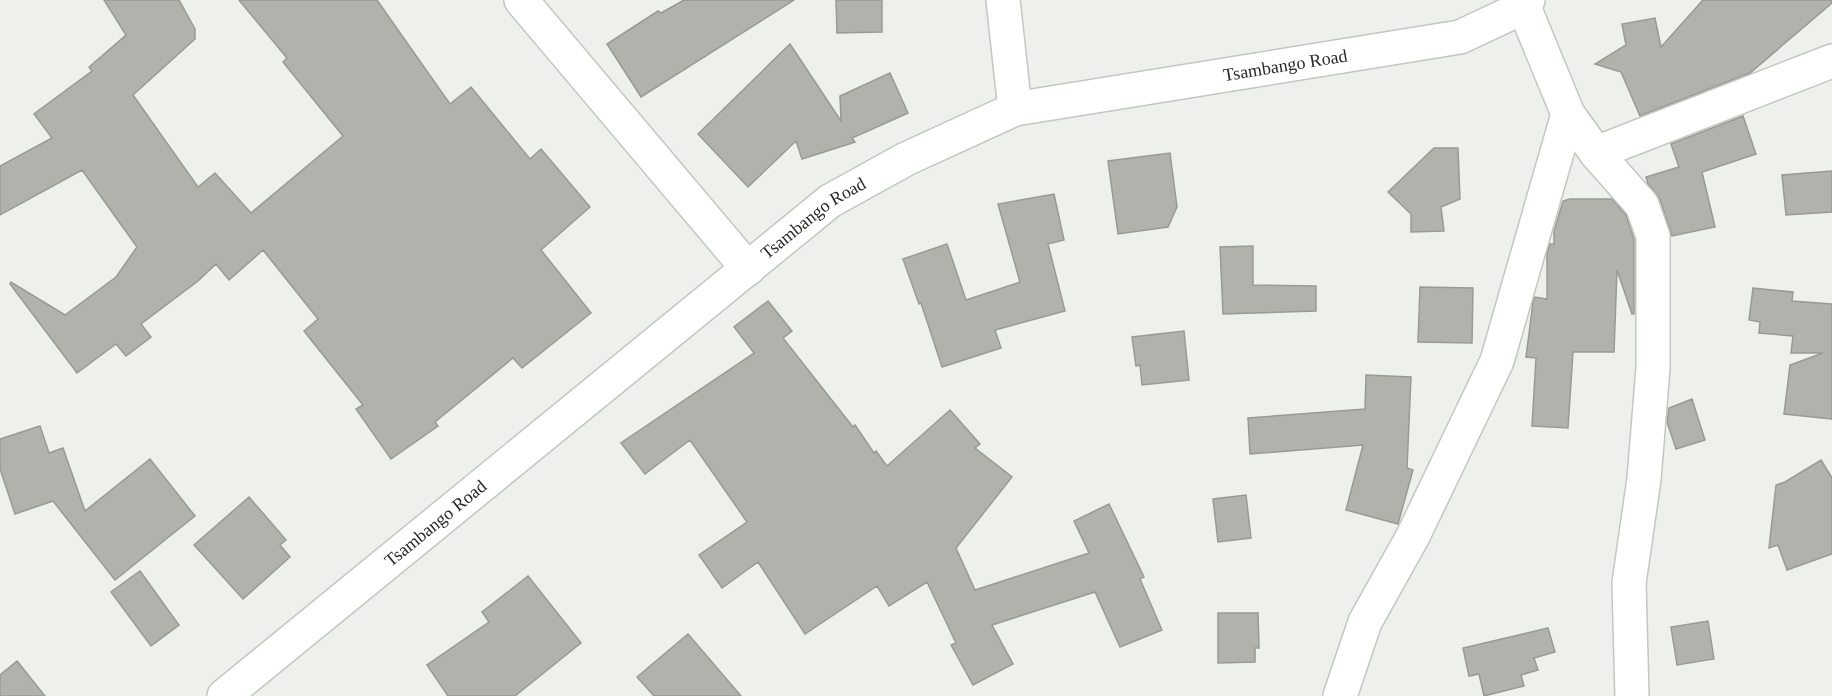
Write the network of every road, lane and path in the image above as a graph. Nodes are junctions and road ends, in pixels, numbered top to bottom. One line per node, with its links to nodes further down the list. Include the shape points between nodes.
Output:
1 (521, 0): 8 (street)
2 (1003, 0): 5 (street)
3 (1526, 3): 5 (street, Tsambango Road, via 1460,37); 6 (street)
4 (1832, 61): 7 (street)
5 (1015, 110): 8 (street, Tsambango Road, via 906,159 830,201)
6 (1568, 114): 7 (street); 10 (street, via 1497,361 1413,536 1365,622)
7 (1596, 153): 11 (street, via 1642,205 1653,236 1653,368 1644,478 1629,583)
8 (748, 269): 9 (street, Tsambango Road)
9 (224, 696)
10 (1340, 696)
11 (1632, 696)

